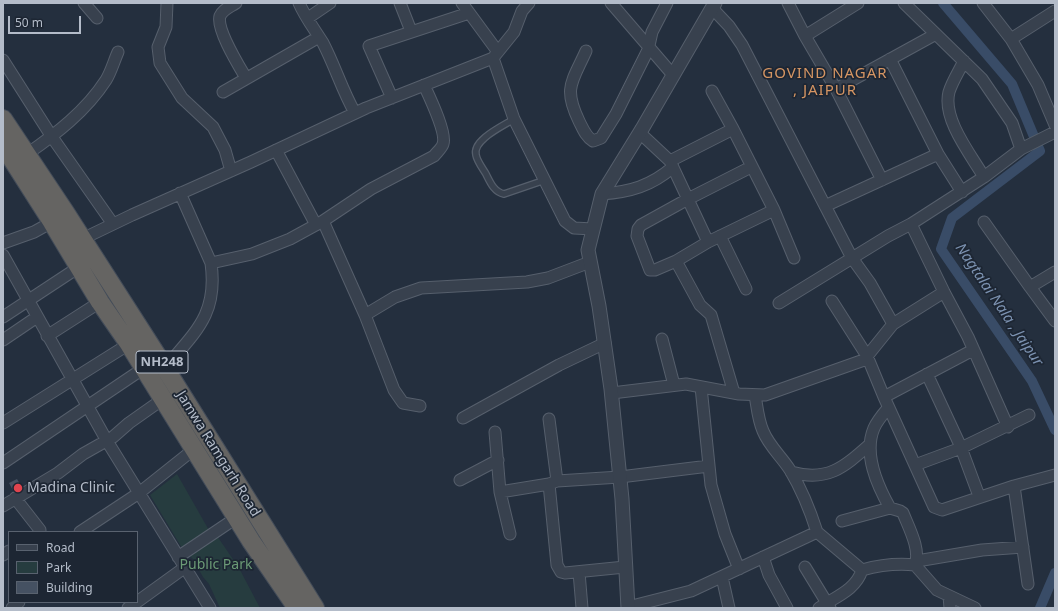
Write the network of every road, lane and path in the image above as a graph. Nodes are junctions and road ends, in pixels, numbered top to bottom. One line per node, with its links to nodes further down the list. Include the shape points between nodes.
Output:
1 (84, 3): 18 (street)
2 (167, 3): 54 (street, via 168,19 158,47 160,63 182,98 212,127 225,150)
3 (236, 3): 33 (street, via 220,15 220,26)
4 (300, 3): 19 (street)
5 (330, 3): 19 (street)
6 (400, 3): 20 (street)
7 (462, 3): 17 (street)
8 (529, 3): 28 (street, via 522,11 514,32)
9 (611, 3): 25 (street)
10 (667, 3): 25 (street, via 652,32)
11 (788, 3): 22 (street)
12 (858, 3): 22 (street)
13 (904, 3): 21 (street)
14 (983, 3): 24 (street)
15 (713, 6): 32 (street); 62 (street, via 742,45)
16 (1055, 11): 24 (street)
17 (469, 13): 20 (street); 28 (street)
18 (97, 18)
19 (308, 18): 23 (street)
20 (411, 31): 38 (street, via 369,46)
21 (936, 34): 29 (street); 31 (street)
22 (805, 36): 35 (street)
23 (319, 37): 33 (street, via 259,73); 39 (street)
24 (1011, 39): 42 (street, via 1038,85)
25 (649, 47): 26 (street, via 610,124 601,138 593,142 586,135 570,99 572,82); 32 (street)
26 (586, 51)
27 (118, 52): 46 (street, via 106,80 82,109)
28 (495, 55): 34 (street); 40 (street)
29 (890, 59): 35 (street); 51 (street)
30 (3, 60): 46 (street)
31 (964, 61): 48 (street, via 982,79); 55 (street, via 949,92 948,105 952,122)
32 (673, 75): 44 (street)
33 (246, 78): 37 (street)
34 (424, 85): 38 (street); 66 (street, via 443,132 444,143 440,150 434,156 372,189)
35 (836, 89): 57 (street)
36 (712, 91): 43 (street)
37 (223, 92)
38 (392, 98): 39 (street)
39 (355, 113): 49 (street)
40 (514, 119): 56 (street); 56 (lane, via 481,140 476,155 493,187 499,193 504,194)
41 (3, 120): 50 (highway, Jamwa Ramgarh Road / NH248)
42 (1055, 125)
43 (733, 129): 52 (street); 53 (street)
44 (640, 133): 52 (street); 60 (street)
45 (1052, 134): 48 (street)
46 (52, 137): 50 (street); 67 (street)
47 (3, 145): 64 (highway, Jamwa Ramgarh Road / NH248)
48 (1025, 147): 55 (street)
49 (276, 150): 54 (street); 66 (street)
50 (27, 154): 71 (highway, Jamwa Ramgarh Road / NH248)
51 (938, 154): 57 (street); 58 (street)
52 (671, 164): 60 (street, via 661,177 634,190); 61 (street)
53 (751, 167): 61 (street); 63 (street)
54 (231, 171): 59 (street)
55 (984, 177): 58 (street)
56 (545, 180): 69 (street, via 569,225 578,229)
57 (882, 180): 62 (street)
58 (962, 192): 68 (street)
59 (180, 193): 67 (street); 80 (street)
60 (602, 194): 69 (street)
61 (688, 199): 72 (street); 78 (street, via 641,225 637,233 650,270)
62 (826, 206): 77 (street)
63 (774, 210): 70 (street); 76 (street)
64 (52, 222): 73 (street, via 34,232); 74 (highway, Jamwa Ramgarh Road / NH248)
65 (984, 222): 83 (street)
66 (320, 223): 80 (street, via 290,239 252,254); 90 (street)
67 (113, 224): 71 (street)
68 (911, 224): 77 (street); 85 (street)
69 (593, 229): 79 (street, via 588,250)
70 (720, 236): 72 (street); 84 (street)
71 (82, 238): 74 (street); 103 (highway, Jamwa Ramgarh Road / NH248)
72 (708, 242): 78 (street)
73 (3, 243)
74 (67, 248): 81 (highway, Jamwa Ramgarh Road / NH248)
75 (3, 255): 86 (street)
76 (794, 258)
77 (852, 258): 89 (street); 94 (street, via 870,283)
78 (676, 261): 109 (street, via 700,305 711,314)
79 (590, 262): 90 (street, via 548,278 527,282 421,288 395,297); 98 (street)
80 (211, 263): 103 (street, via 212,298 207,315)
81 (79, 267): 86 (street); 88 (highway, Jamwa Ramgarh Road / NH248)
82 (1055, 272): 83 (street)
83 (1030, 287): 93 (street)
84 (746, 289)
85 (944, 292): 94 (street); 100 (street)
86 (27, 299): 91 (street); 92 (street)
87 (832, 301): 101 (street)
88 (100, 302): 95 (street); 99 (highway, Jamwa Ramgarh Road / NH248)
89 (778, 303)
90 (365, 315): 113 (street, via 397,394 404,403)
91 (3, 317)
92 (37, 317): 95 (street); 96 (street)
93 (1055, 321)
94 (893, 324): 101 (street)
95 (47, 336): 105 (street)
96 (3, 340)
97 (662, 340): 106 (street)
98 (605, 343): 108 (street); 116 (street, via 559,365)
99 (129, 344): 102 (highway, Jamwa Ramgarh Road / NH248); 105 (street)
100 (973, 350): 104 (street); 119 (street)
101 (867, 356): 110 (street, via 864,360 765,395); 112 (street)
102 (144, 368): 111 (highway, Jamwa Ramgarh Road / NH248); 114 (street)
103 (166, 368): 164 (highway, Jamwa Ramgarh Road / NH248)
104 (927, 374): 112 (street); 123 (street)
105 (72, 380): 114 (street); 118 (street)
106 (674, 385): 107 (street); 108 (street)
107 (701, 387): 109 (street); 128 (street)
108 (612, 393): 131 (street)
109 (734, 393): 110 (street)
110 (755, 395): 129 (street, via 762,428 770,445)
111 (163, 399): 121 (street); 124 (highway, Jamwa Ramgarh Road / NH248)
112 (886, 402): 122 (street); 127 (street)
113 (420, 406)
114 (88, 407): 121 (street); 126 (street)
115 (1029, 415): 119 (street)
116 (463, 418)
117 (548, 419): 133 (street)
118 (3, 423)
119 (1008, 427): 123 (street)
120 (495, 432): 125 (street)
121 (107, 441): 136 (street); 138 (street)
122 (869, 445): 129 (street, via 845,467 828,474 803,475); 140 (street, via 873,470)
123 (961, 448): 127 (street); 137 (street)
124 (193, 450): 136 (street); 141 (highway, Jamwa Ramgarh Road / NH248)
125 (498, 460): 132 (street); 135 (street)
126 (3, 463)
127 (916, 465): 137 (street, via 932,503 938,509 942,510)
128 (709, 466): 131 (street); 154 (street, via 711,485 725,534)
129 (791, 472): 145 (street, via 809,506)
130 (1055, 476): 134 (street)
131 (620, 477): 133 (street); 152 (street)
132 (460, 480)
133 (553, 483): 135 (street); 156 (street, via 557,565 561,572)
134 (1014, 486): 137 (street); 147 (street)
135 (500, 492): 146 (street)
136 (139, 493): 144 (street); 148 (street)
137 (979, 496)
138 (15, 498): 139 (street); 143 (street)
139 (3, 506)
140 (890, 508): 142 (street); 150 (street, via 903,513 911,534)
141 (236, 518): 148 (street); 163 (highway, Jamwa Ramgarh Road / NH248)
142 (842, 521)
143 (39, 531)
144 (82, 531)
145 (817, 532): 149 (street); 155 (street)
146 (510, 534)
147 (1024, 547): 150 (street, via 982,550); 158 (street)
148 (178, 557): 153 (street)
149 (763, 557): 154 (street); 168 (street, via 769,575)
150 (916, 563): 155 (street, via 883,565); 159 (street, via 937,590)
151 (805, 566): 161 (street)
152 (625, 567): 156 (street); 166 (street)
153 (184, 568): 160 (street); 162 (street)
154 (739, 569): 157 (street)
155 (862, 570): 161 (street, via 857,583)
156 (579, 572): 165 (street)
157 (722, 577): 166 (street, via 691,591); 167 (street)
158 (1028, 584)
159 (949, 596): 169 (street); 170 (street)
160 (138, 601)
161 (825, 606)
162 (210, 608)
163 (297, 608)
164 (315, 608)
165 (582, 608)
166 (628, 608)
167 (729, 608)
168 (787, 608)
169 (950, 608)
170 (975, 608)

